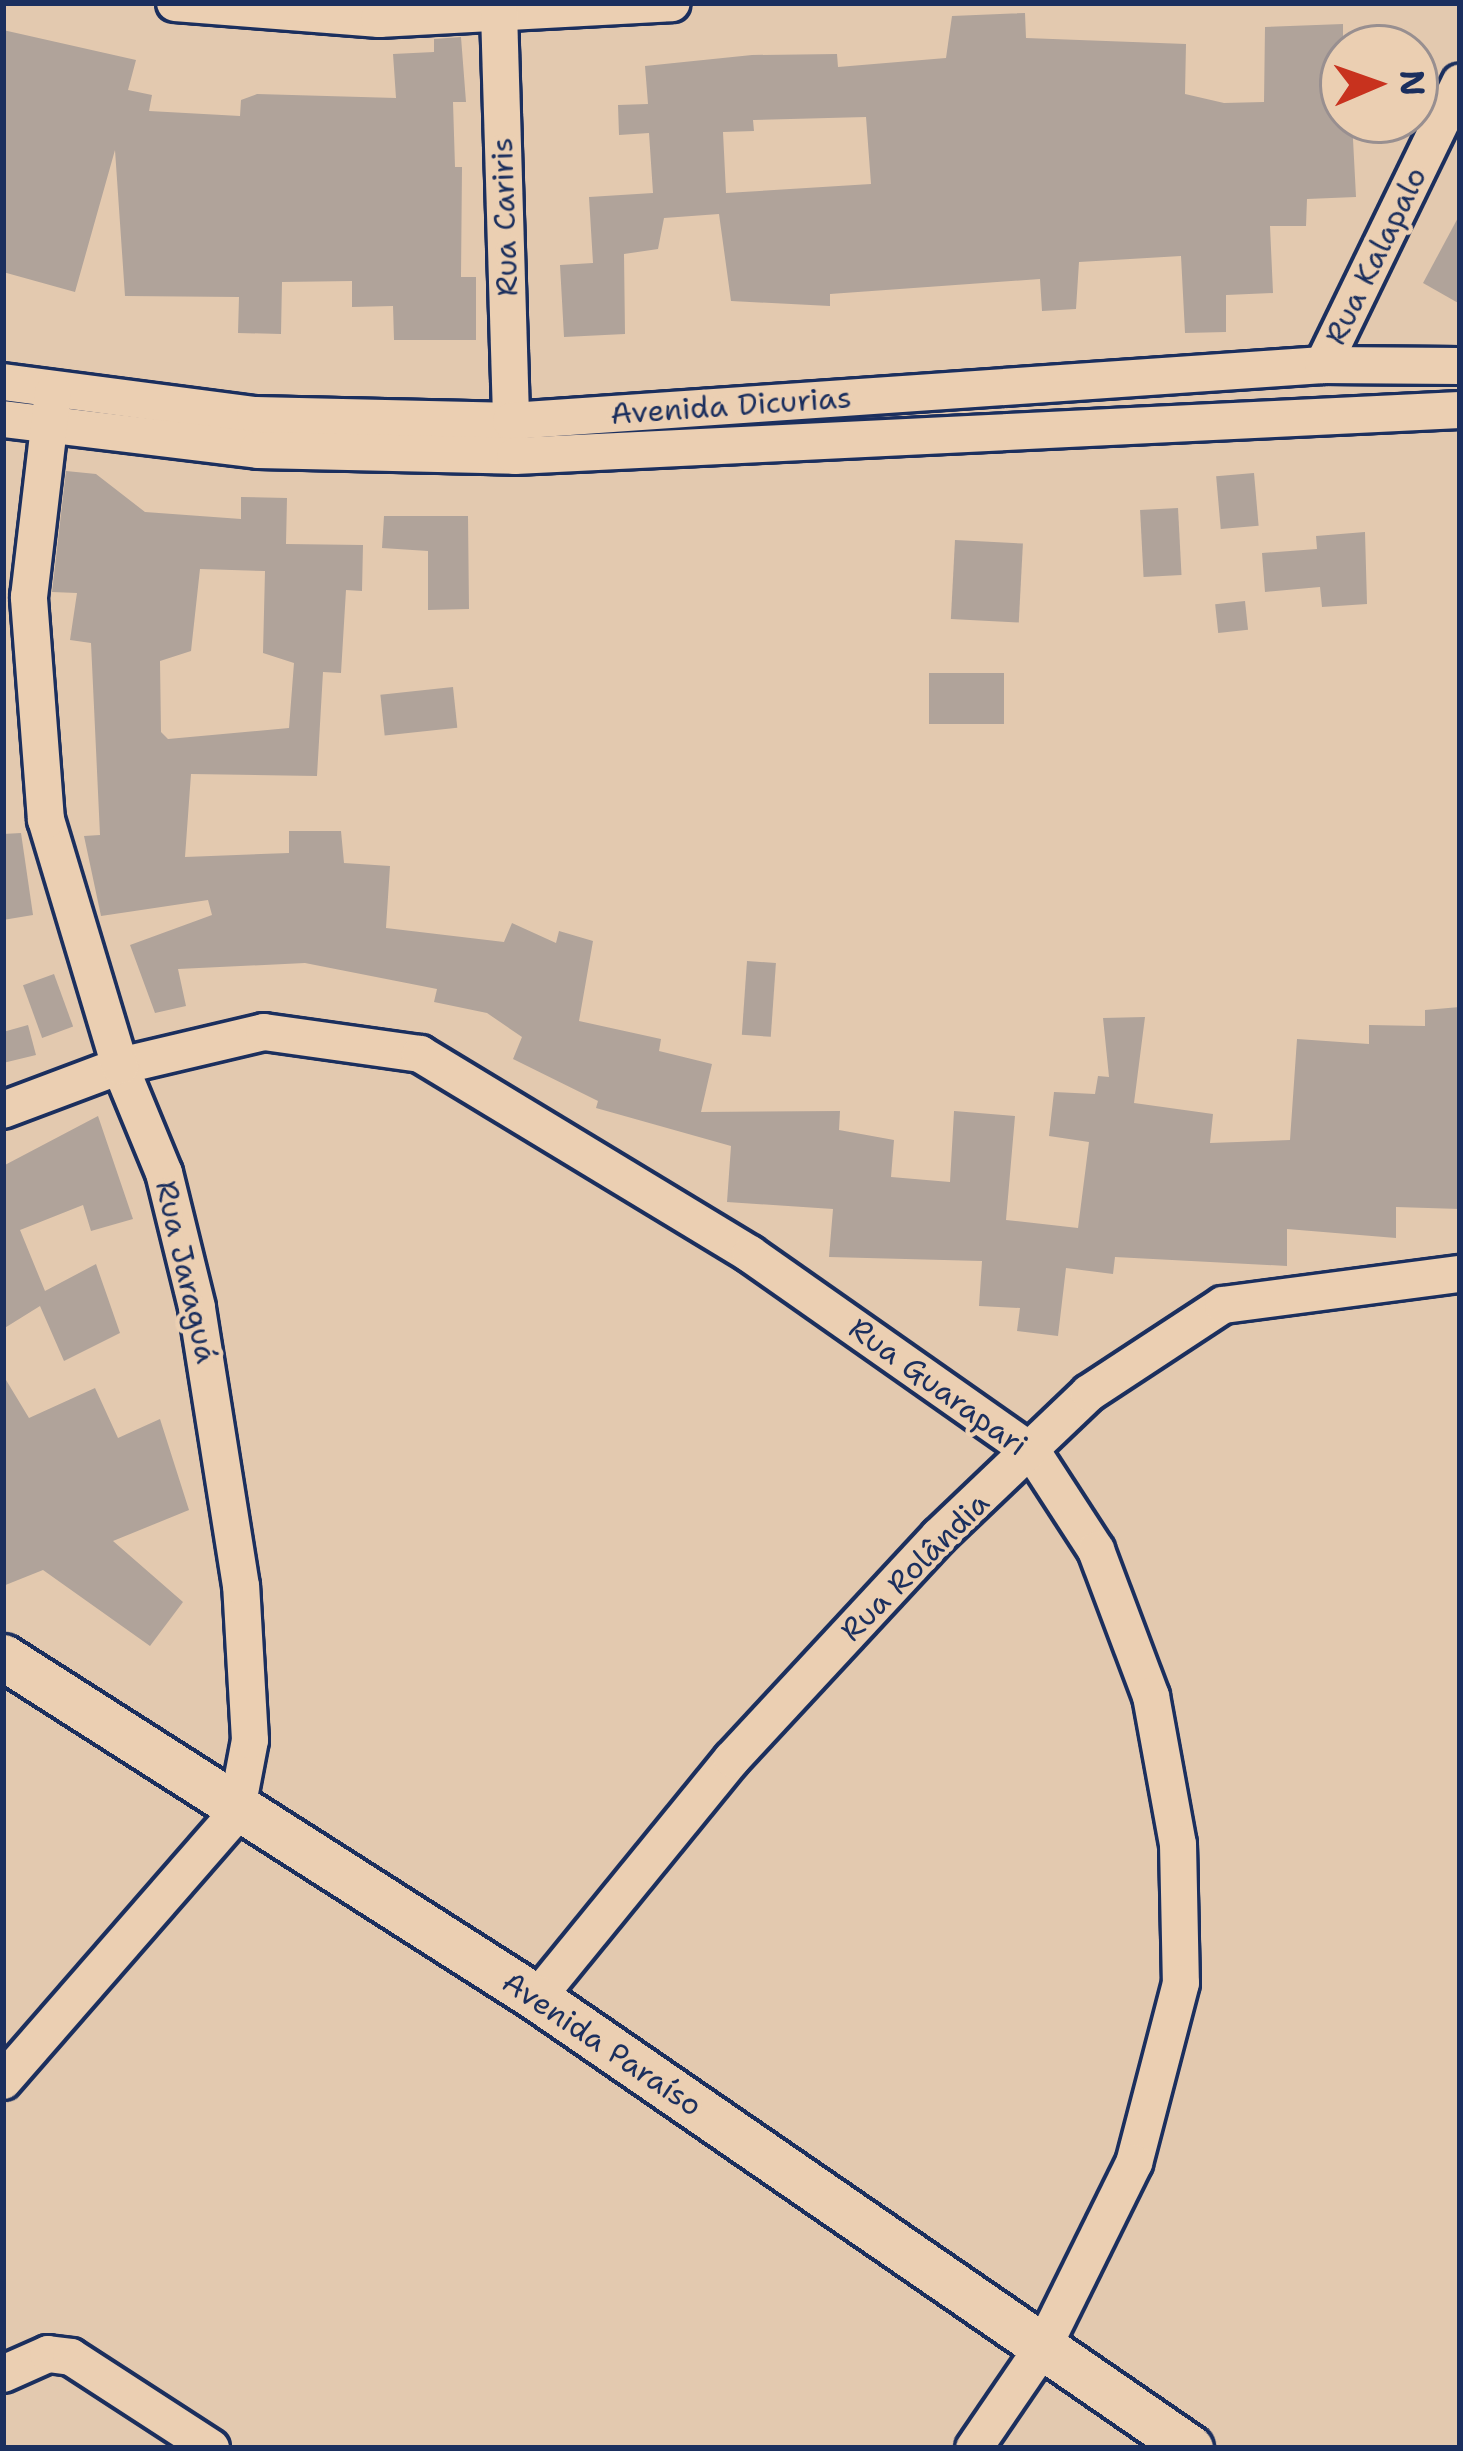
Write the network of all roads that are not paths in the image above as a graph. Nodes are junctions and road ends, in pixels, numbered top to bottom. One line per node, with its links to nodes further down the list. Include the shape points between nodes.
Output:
1 (175, 3): 4 (street, via 379,19)
2 (672, 3): 3 (street)
3 (655, 4): 4 (street)
4 (500, 12): 12 (street, Rua Cariris)
5 (1460, 83): 6 (street, Rua Kalapalo)
6 (1323, 364): 7 (street, Avenida Dicurias); 12 (street, Avenida Dicurias)
7 (1460, 366)
8 (3, 382): 10 (street, Avenida Dicurias)
9 (1460, 410): 10 (street, Avenida Dicurias, via 515,456 258,450)
10 (50, 411): 11 (street, Avenida Dicurias); 12 (street, Avenida Dicurias); 13 (street, Rua Jaraguá, via 29,597 46,820)
11 (3, 419)
12 (511, 421)
13 (120, 1066): 14 (street, Rua Guarapari); 16 (street, Rua Guarapari, via 264,1032 420,1054 751,1254); 18 (street, Rua Jaraguá, via 164,1173 222,1439 250,1740)
14 (3, 1110)
15 (1460, 1274): 16 (street, Rua Rolândia, via 1223,1304 1089,1393)
16 (1033, 1453): 19 (street, Rua Rolândia, via 939,1536 733,1759); 21 (street, Rua Guarapari, via 1096,1550 1151,1696 1178,1844 1181,1983 1134,2163)
17 (3, 1657): 18 (main road, Avenida Paraíso)
18 (236, 1814): 19 (main road, Avenida Paraíso); 20 (street)
19 (537, 1998): 21 (main road, Avenida Paraíso)
20 (3, 2081)
21 (1043, 2347): 24 (street, Rua Guarapari); 25 (main road, Avenida Paraíso)
22 (3, 2374): 23 (street, via 48,2354 71,2356)
23 (211, 2448)
24 (974, 2448)
25 (1190, 2448)

